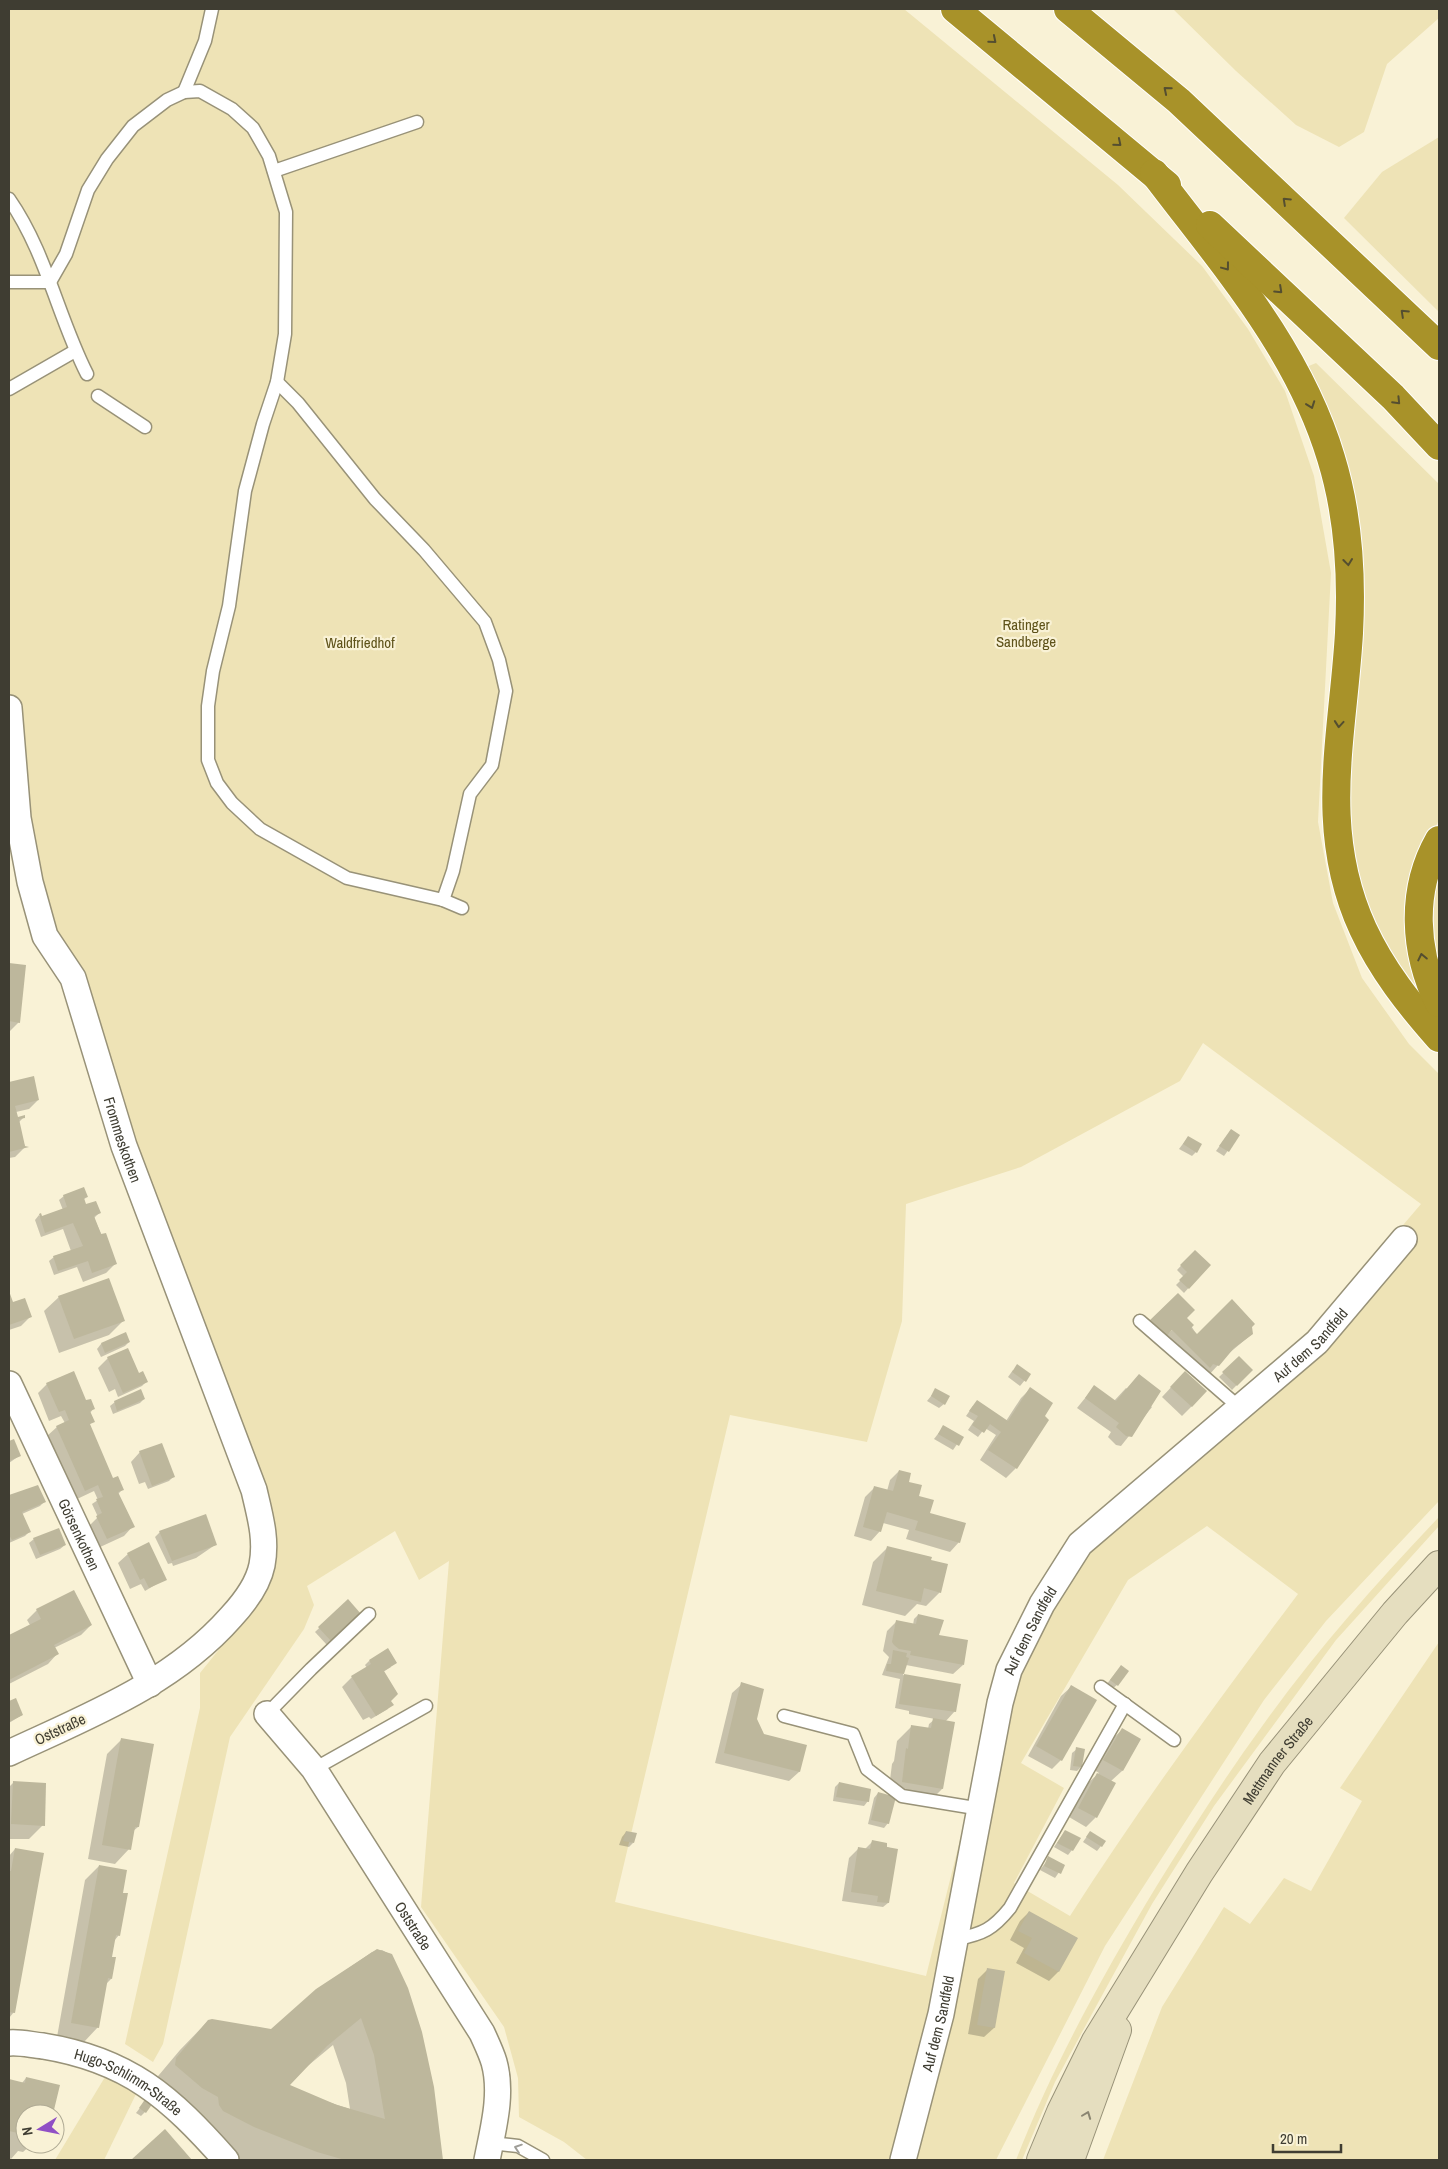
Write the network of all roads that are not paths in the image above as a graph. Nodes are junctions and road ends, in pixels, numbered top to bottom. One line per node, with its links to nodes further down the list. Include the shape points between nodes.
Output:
1 (212, 9): 4 (lane, via 205,41)
2 (955, 9): 7 (highway, one-way to 7)
3 (1068, 9): 11 (highway, one-way to 3, via 1179,101)
4 (184, 92): 6 (lane, via 200,91 232,110 253,128); 10 (lane, via 167,100 133,126 108,159 88,190 66,254)
5 (417, 122): 6 (lane)
6 (274, 171): 14 (lane, via 286,212 287,255 285,334)
7 (1154, 173): 18 (highway, one-way to 18, via 1393,397); 24 (highway, one-way to 24, via 1264,319 1305,387 1332,459 1349,572 1349,634 1335,791 1344,871 1362,927 1377,957 1407,1002)
8 (9, 199): 10 (lane)
9 (9, 282): 10 (lane)
10 (50, 282): 12 (lane)
11 (1439, 346)
12 (75, 351): 13 (lane); 15 (lane)
13 (87, 374)
14 (277, 382): 21 (lane, via 298,403 375,499 424,550 485,622 499,660 506,691 492,765 470,794); 21 (lane, via 245,491 229,606 208,706 208,760 217,783 232,803 260,829 347,878)
15 (9, 388)
16 (98, 396): 17 (lane)
17 (145, 427)
18 (1439, 446)
19 (9, 708): 30 (street, Frommeskothen, via 18,818 30,882 45,936 73,978 124,1146 254,1490 264,1530)
20 (1439, 840): 23 (highway, one-way to 20, via 1426,973 1418,928 1423,882)
21 (444, 900): 22 (lane)
22 (462, 908)
23 (1439, 1002)
24 (1439, 1038)
25 (1404, 1239): 28 (street, Auf dem Sandfeld, via 1317,1342)
26 (1140, 1322): 28 (lane)
27 (9, 1384): 32 (street, Görsenkothen)
28 (1240, 1408): 41 (street, Auf dem Sandfeld, via 1080,1544 1042,1604 1009,1670)
29 (1439, 1564): 43 (main road, Mettmanner Straße, via 1272,1763)
30 (261, 1567): 32 (street, Oststraße, via 252,1590 216,1635 182,1664)
31 (368, 1614): 36 (lane)
32 (150, 1684): 39 (street, Oststraße)
33 (1101, 1687): 34 (lane)
34 (1125, 1704): 38 (lane); 42 (lane, via 1010,1908 979,1935)
35 (426, 1706): 40 (lane)
36 (268, 1714): 40 (street, Oststraße)
37 (784, 1716): 41 (lane, via 852,1734 867,1770 902,1796)
38 (1174, 1740)
39 (9, 1753)
40 (314, 1769): 45 (street, Oststraße, via 482,2033 494,2062 497,2084)
41 (981, 1809): 42 (street, Auf dem Sandfeld)
42 (957, 1939): 48 (street, Auf dem Sandfeld)
43 (1138, 1972): 49 (main road, Mettmanner Straße, via 1096,2041); 50 (main road, Mettmanner Straße, one-way to 43)
44 (9, 2043): 46 (street, Hugo-Schlimm-Straße, via 60,2048 129,2074 155,2089 179,2109)
45 (489, 2152): 47 (lane, one-way to 45, via 518,2146)
46 (226, 2160)
47 (544, 2160)
48 (903, 2160)
49 (1041, 2160)
50 (1070, 2160)

